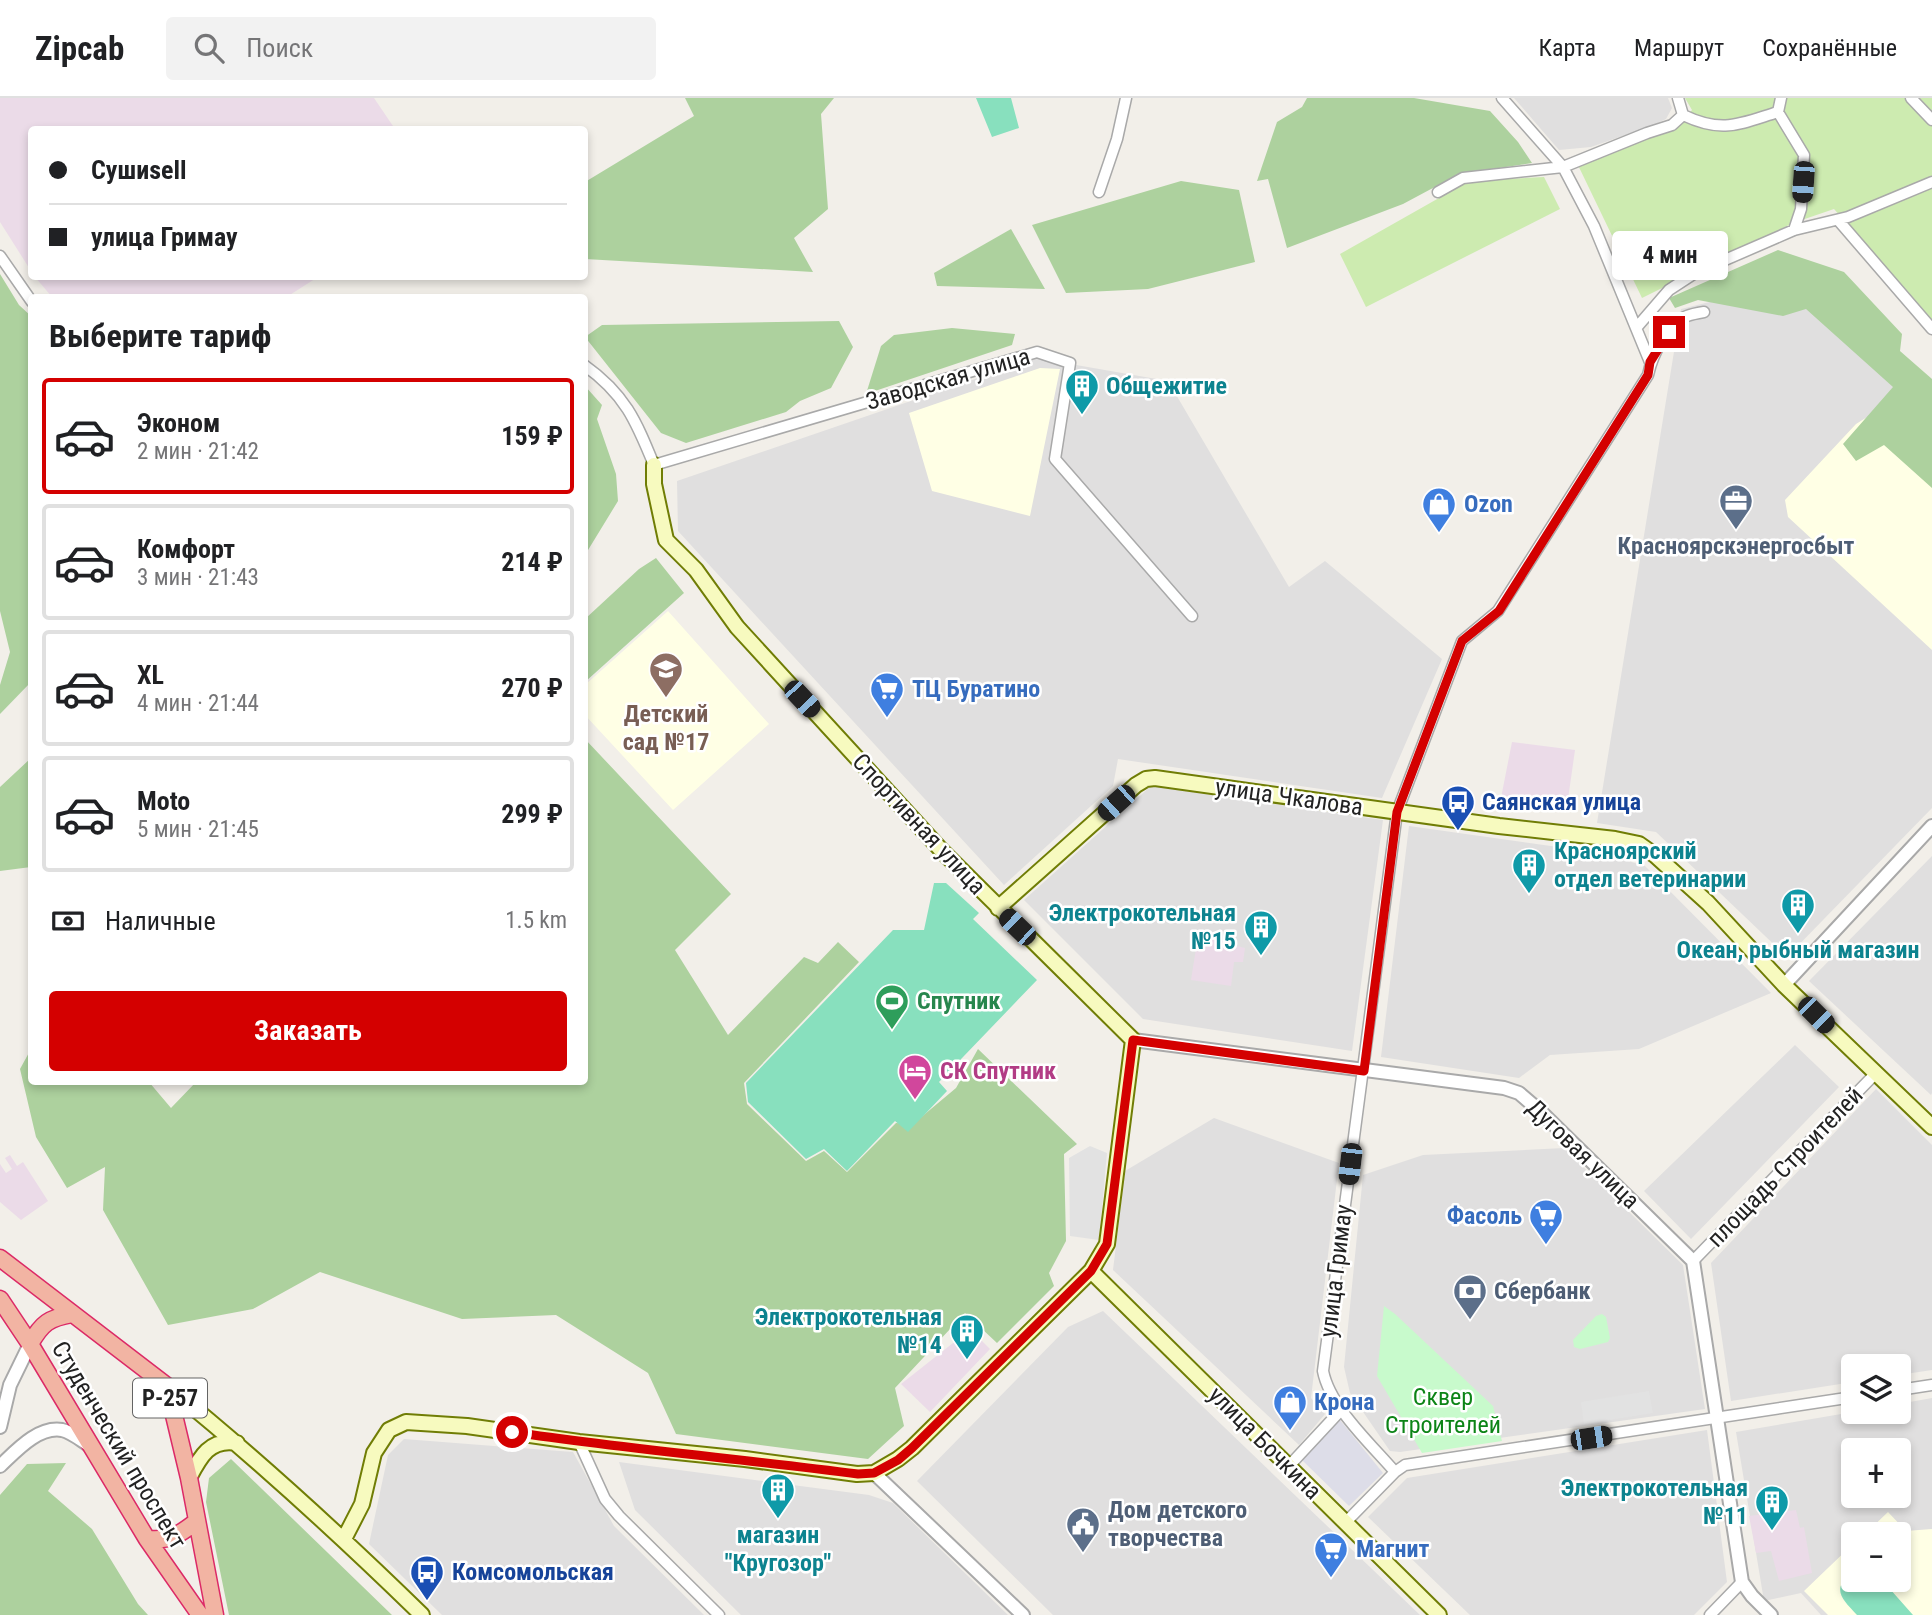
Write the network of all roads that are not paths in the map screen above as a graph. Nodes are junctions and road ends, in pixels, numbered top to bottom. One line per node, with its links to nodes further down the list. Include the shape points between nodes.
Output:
1 (1126, 98): 11 (street)
2 (1502, 98): 9 (street)
3 (1678, 98): 7 (street)
4 (1781, 98): 6 (street)
5 (1911, 98): 8 (street)
6 (1778, 112): 7 (street, via 1730,127 1702,124); 14 (street, via 1804,155 1801,209)
7 (1683, 115): 9 (street, via 1672,125)
8 (1932, 120)
9 (1563, 167): 12 (street, via 1463,178); 18 (street)
10 (1932, 182): 13 (street)
11 (1099, 192)
12 (1438, 192)
13 (1838, 220): 14 (street); 19 (street)
14 (1794, 230): 18 (street, via 1695,273 1669,290)
15 (0, 256): 16 (street)
16 (28, 296)
17 (1704, 312): 20 (street, улица Гримау, via 1685,317)
18 (1637, 327): 20 (street)
19 (1932, 329)
20 (1650, 362): 24 (street, улица Гримау, via 1648,375 1499,611 1462,641)
21 (588, 368): 22 (street, via 622,398)
22 (654, 466): 23 (street, Заводская улица, via 1037,352 1070,363 1055,459); 26 (main road, Спортивная улица, via 666,540 696,570 737,627)
23 (1192, 616)
24 (1397, 812): 26 (main road, улица Чкалова, via 1146,779); 27 (main road, улица Чкалова, via 1639,844 1708,903); 29 (street, улица Гримау)
25 (1932, 826): 27 (street)
26 (998, 908): 28 (main road, Спортивная улица)
27 (1784, 985): 30 (main road, улица Чкалова)
28 (1133, 1040): 29 (street, Дуговая улица); 34 (main road, via 1107,1244)
29 (1364, 1071): 33 (street, Дуговая улица, via 1519,1093); 42 (street, улица Гримау, via 1323,1371 1325,1384)
30 (1876, 1073): 31 (main road, улица Чкалова); 33 (street, площадь Строителей)
31 (1932, 1127)
32 (0, 1258): 36 (highway, Р-257)
33 (1693, 1261): 43 (street)
34 (1091, 1271): 49 (main road, улица Бочкина); 51 (main road, via 912,1448)
35 (0, 1299): 37 (highway, Студенческий проспект)
36 (72, 1314): 37 (highway, via 53,1317); 39 (highway, Р-257)
37 (30, 1344): 44 (street, via 10,1385); 47 (highway, Студенческий проспект)
38 (1932, 1385): 40 (street)
39 (167, 1386): 46 (main road); 52 (highway, Р-257)
40 (1911, 1388)
41 (1841, 1399): 43 (street)
42 (1342, 1409): 49 (street); 50 (street, улица Гримау)
43 (1716, 1419): 50 (street, via 1405,1465); 57 (street)
44 (0, 1427)
45 (579, 1442): 51 (main road); 56 (main road, via 406,1422 389,1430 374,1453 362,1504); 61 (street, via 600,1489 619,1516)
46 (237, 1443): 52 (main road, via 215,1445 200,1457); 56 (main road)
47 (93, 1448): 48 (street, via 63,1430 46,1431 20,1446); 55 (highway, Студенческий проспект)
48 (0, 1466)
49 (1288, 1467): 54 (main road, улица Бочкина)
50 (1395, 1472): 54 (street)
51 (874, 1473): 62 (street)
52 (189, 1478): 53 (highway, Р-257)
53 (197, 1521): 55 (highway, via 165,1541); 59 (highway, Р-257)
54 (1345, 1523): 63 (main road, улица Бочкина)
55 (147, 1539): 58 (highway, Студенческий проспект)
56 (344, 1539): 60 (main road)
57 (1742, 1582): 64 (street); 65 (street)
58 (200, 1615)
59 (215, 1615)
60 (422, 1615)
61 (719, 1615)
62 (1023, 1615)
63 (1439, 1615)
64 (1710, 1615)
65 (1771, 1615)

